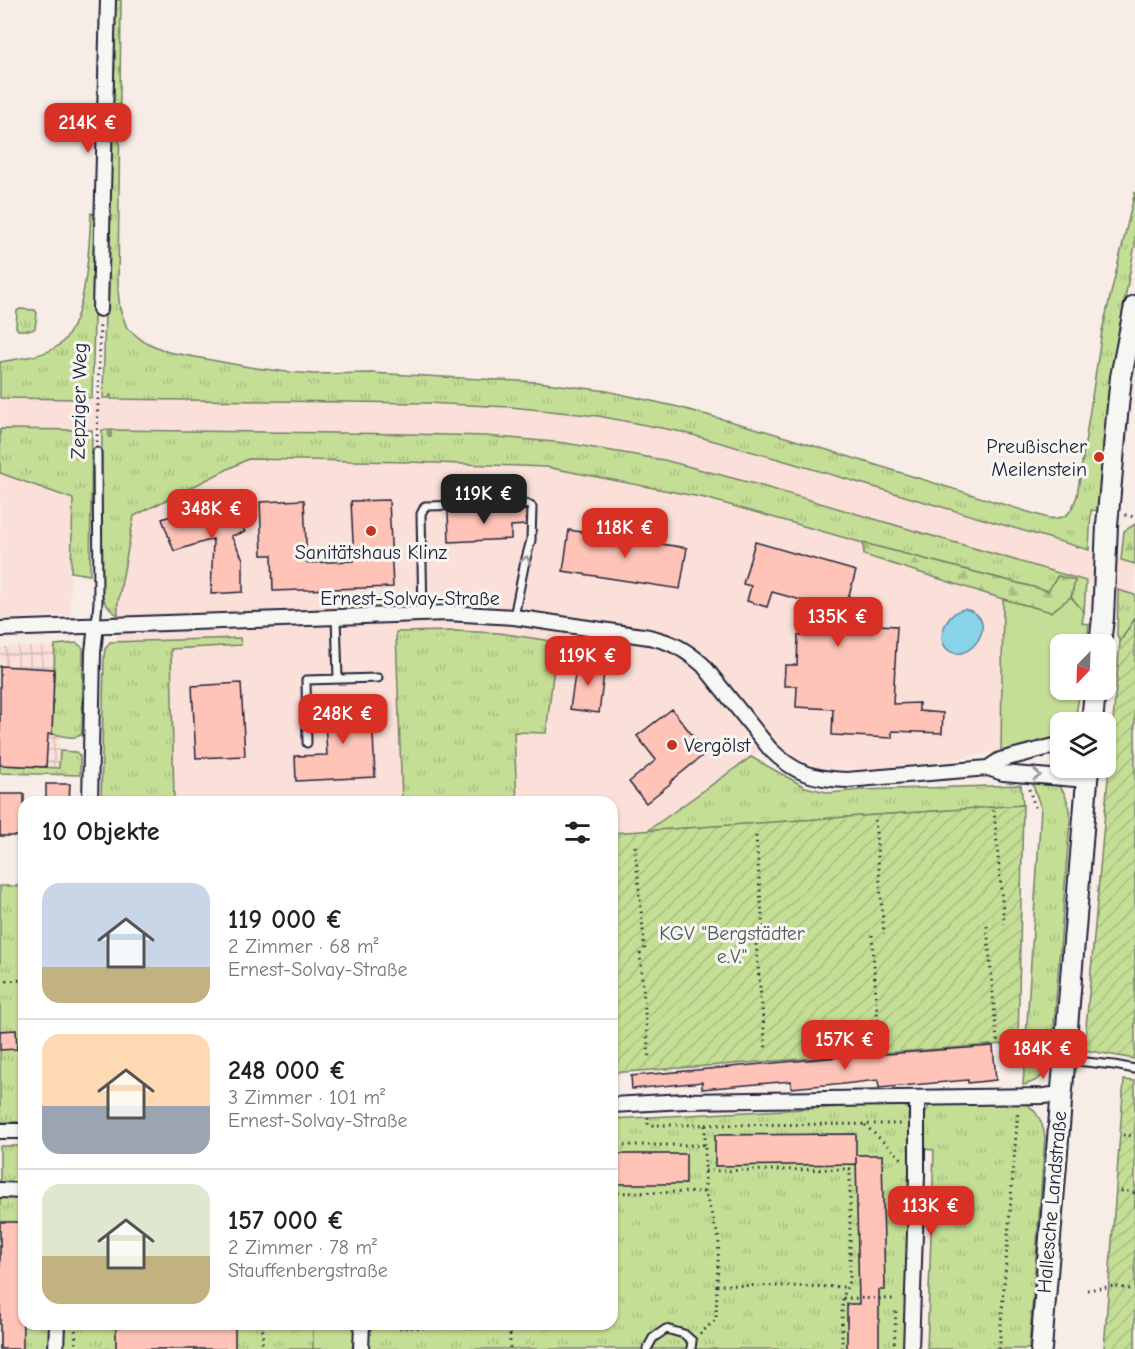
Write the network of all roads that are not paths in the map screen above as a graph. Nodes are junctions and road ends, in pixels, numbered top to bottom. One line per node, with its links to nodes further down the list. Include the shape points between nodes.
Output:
1 (108, 0): 3 (street)
2 (1135, 306): 10 (main road, via 1121,377)
3 (100, 309)
4 (97, 452): 8 (lane, Zepziger Weg)
5 (423, 614): 6 (street, Ernest-Solvay-Straße); 7 (street, Ernest-Solvay-Straße); 7 (lane, one-way to 5, via 531,540 532,507 527,504 425,506)
6 (336, 617): 8 (street, Ernest-Solvay-Straße); 11 (lane)
7 (514, 617): 15 (street, Ernest-Solvay-Straße, via 649,638 679,647 703,665 782,761 810,776 847,780)
8 (96, 625): 9 (street, Ernest-Solvay-Straße); 18 (street, Zepziger Weg)
9 (0, 629)
10 (1101, 634)
11 (338, 678): 12 (lane); 13 (lane, via 306,680)
12 (378, 678)
13 (308, 743)
14 (1050, 747): 15 (street, Ernest-Solvay-Straße, via 1000,759)
15 (988, 768): 16 (street, Ernest-Solvay-Straße, one-way to 16, via 1003,773)
16 (1050, 774)
17 (1087, 778): 19 (main road, Hallesche Landstraße)
18 (90, 796)
19 (1065, 1060): 20 (lane); 21 (main road, Hallesche Landstraße)
20 (1135, 1069)
21 (1061, 1095): 22 (street); 35 (main road, Hallesche Landstraße)
22 (917, 1098): 23 (street); 34 (street)
23 (618, 1105)
24 (0, 1131): 25 (street)
25 (18, 1131)
26 (0, 1190): 27 (street)
27 (18, 1191)
28 (57, 1330): 31 (street)
29 (362, 1330): 32 (street)
30 (692, 1345): 33 (lane, via 684,1334 666,1329 653,1338)
31 (56, 1349)
32 (362, 1349)
33 (647, 1349)
34 (911, 1349)
35 (1041, 1349)

